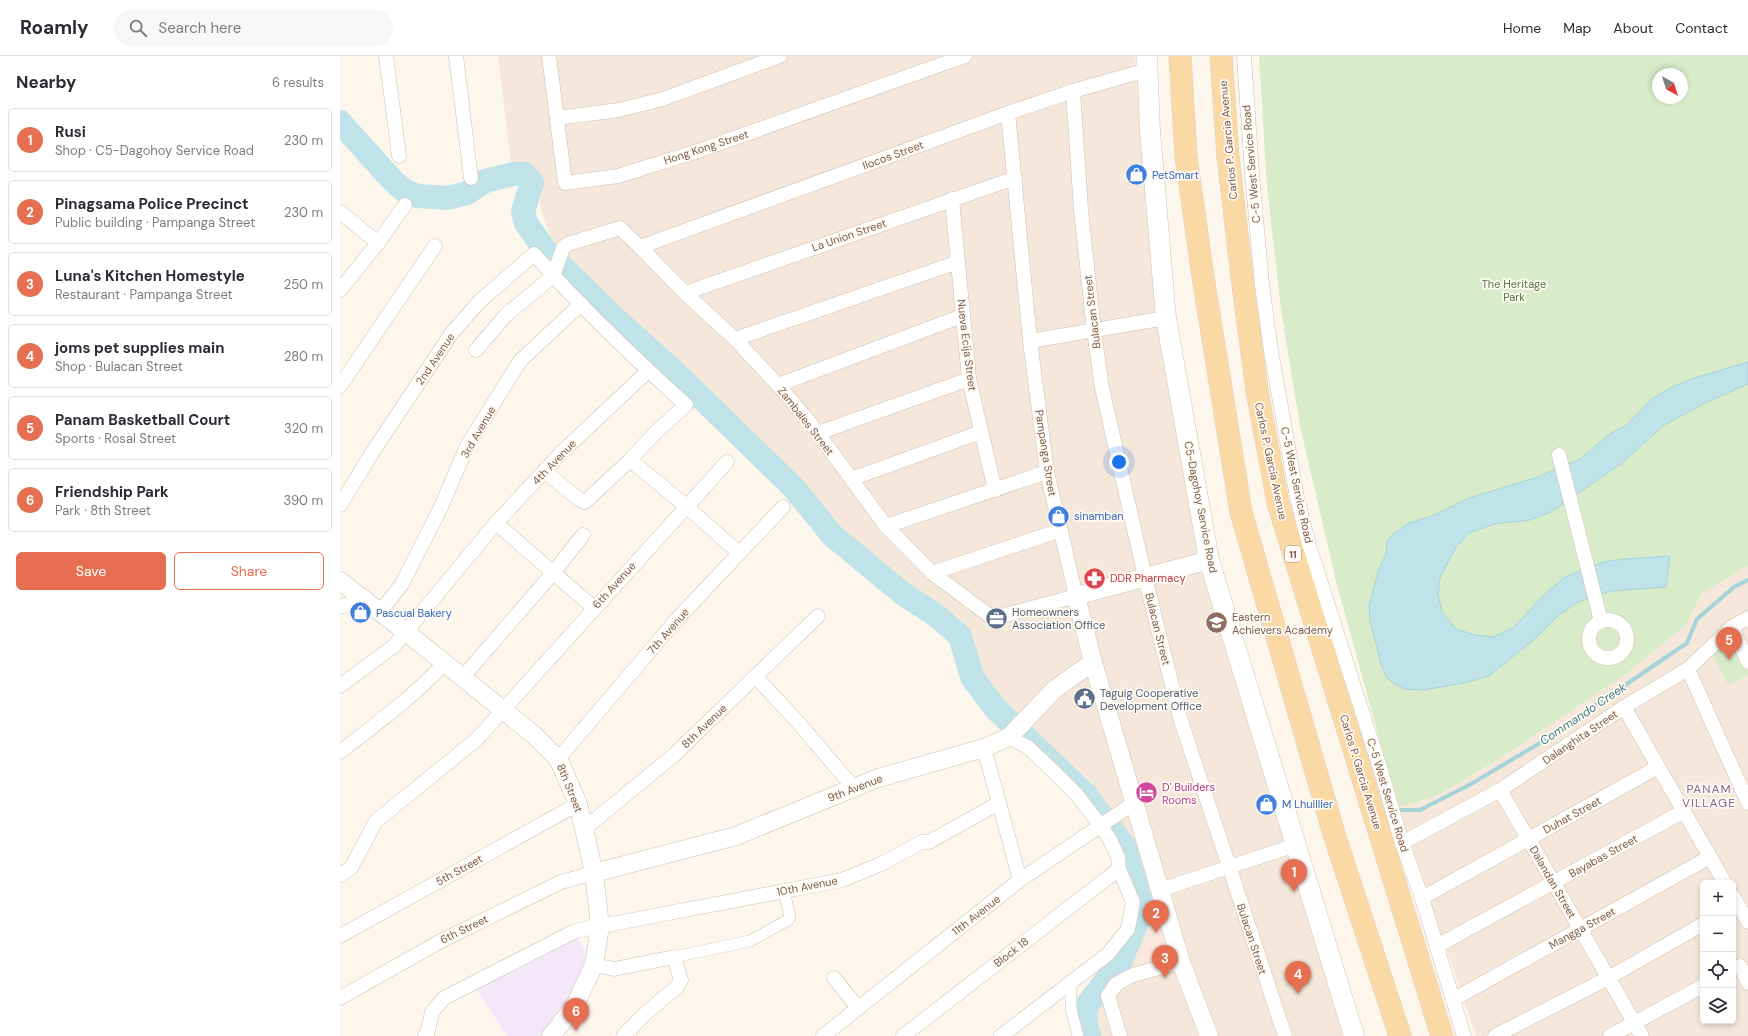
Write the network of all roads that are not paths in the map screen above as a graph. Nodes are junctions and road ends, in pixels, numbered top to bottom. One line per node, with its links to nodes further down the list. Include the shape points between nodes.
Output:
1 (386, 56): 13 (street)
2 (456, 56): 14 (street)
3 (550, 56): 12 (street, Hong Kong Street)
4 (780, 56): 12 (street, via 663,99 619,110)
5 (965, 56): 12 (street, Hong Kong Street, via 695,152 618,176 565,183)
6 (1180, 56): 136 (main road, via 1186,156 1241,512 1332,827)
7 (1221, 56): 137 (main road, Carlos P. Garcia Avenue / 11, via 1228,157 1256,391 1278,503)
8 (1244, 56): 92 (street, C-5 West Service Road, via 1262,285 1297,497 1309,546)
9 (1147, 63): 10 (street, Ilocos Street); 28 (main road, C5-Dagohoy Service Road)
10 (1073, 91): 11 (street, Ilocos Street); 29 (street, Bulacan Street, via 1081,210)
11 (1008, 113): 15 (street, Pampanga Street); 21 (street, Ilocos Street)
12 (557, 118)
13 (399, 156)
14 (472, 178)
15 (1015, 178): 16 (street, La Union Street); 31 (street, Pampanga Street)
16 (952, 199): 22 (street, Nueva Ecija Street); 25 (street, La Union Street)
17 (405, 205): 19 (street)
18 (340, 212): 19 (street)
19 (378, 244): 24 (street)
20 (435, 246): 36 (street)
21 (640, 247): 23 (street, Zambales Street, via 620,228 568,244 563,248); 25 (street, Zambales Street)
22 (958, 262): 27 (street, Nueva Ecija Street); 30 (street)
23 (557, 265): 26 (street); 32 (street, via 506,315); 46 (street, 2nd Avenue, via 534,254 480,301 451,334)
24 (340, 289)
25 (685, 293): 30 (street, Zambales Street)
26 (581, 304): 33 (street); 61 (street, 3rd Avenue, via 520,361 467,446 441,507 402,584)
27 (962, 316): 34 (street, Nueva Ecija Street); 35 (street)
28 (1162, 319): 29 (street); 54 (main road, C5-Dagohoy Service Road)
29 (1094, 330): 31 (street); 57 (street, Bulacan Street, via 1102,388)
30 (735, 338): 35 (street, Zambales Street)
31 (1030, 342): 43 (street, Pampanga Street)
32 (476, 350)
33 (648, 371): 40 (street, via 686,406 656,432); 42 (street, 4th Avenue)
34 (969, 379): 37 (street, Nueva Ecija Street); 38 (street)
35 (778, 385): 38 (street, Zambales Street)
36 (340, 386)
37 (981, 432): 44 (street); 45 (street, Nueva Ecija Street)
38 (818, 433): 44 (street, Zambales Street)
39 (1559, 455): 64 (street)
40 (630, 460): 42 (street, via 585,502); 47 (street)
41 (727, 462): 47 (street, 6th Avenue)
42 (544, 472): 49 (street, 4th Avenue)
43 (1048, 472): 45 (street); 51 (street, Pampanga Street)
44 (851, 479): 50 (street, Zambales Street)
45 (995, 490): 50 (street)
46 (340, 505)
47 (686, 506): 53 (street); 62 (street, 6th Avenue)
48 (783, 507): 53 (street, 7th Avenue)
49 (496, 523): 55 (street); 67 (street, 4th Avenue)
50 (886, 526): 56 (street, Zambales Street)
51 (1061, 530): 56 (street); 59 (street, Pampanga Street)
52 (583, 535): 55 (street)
53 (739, 553): 80 (street, 7th Avenue, via 678,618)
54 (1209, 560): 57 (street); 93 (main road, C5-Dagohoy Service Road)
55 (553, 573): 62 (street); 73 (street)
56 (932, 573): 59 (street, Zambales Street, via 990,616 998,617)
57 (1145, 577): 59 (street); 95 (street, Bulacan Street, via 1181,721)
58 (340, 582): 61 (street, 8th Street)
59 (1076, 596): 68 (street, Pampanga Street)
60 (340, 607): 61 (street, via 357,601)
61 (374, 607): 67 (street, 8th Street)
62 (594, 608): 76 (street, 6th Avenue)
63 (818, 616): 72 (street, 8th Avenue)
64 (1600, 618)
65 (1748, 618): 66 (street, Dalanghita Street)
66 (1732, 627): 69 (street); 71 (street, Dalanghita Street)
67 (406, 632): 70 (street, 8th Street); 74 (street, 4th Avenue, via 394,646)
68 (1092, 662): 77 (street, 9th Avenue, via 1055,689); 85 (street, Pampanga Street)
69 (1748, 662)
70 (444, 664): 73 (street, 8th Street); 79 (street, via 393,711)
71 (1688, 669): 75 (street, Dalanghita Street); 86 (street)
72 (756, 676): 82 (street); 90 (street, 8th Avenue, via 674,755)
73 (462, 678): 76 (street, 8th Street)
74 (340, 686)
75 (1624, 707): 81 (street); 83 (street, Dalanghita Street)
76 (503, 710): 80 (street, 8th Street); 98 (street, 6th Avenue, via 476,740 376,821 351,868)
77 (1015, 732): 78 (street, 9th Avenue); 89 (street, via 1077,795)
78 (984, 748): 82 (street, 9th Avenue, via 878,778); 84 (street)
79 (340, 752)
80 (558, 759): 87 (street, 8th Street)
81 (1658, 767): 88 (street); 91 (street, Duhat Street)
82 (854, 788): 97 (street, 9th Avenue, via 736,836)
83 (1500, 790): 91 (street, Dalandan Street); 92 (street, Dalanghita Street)
84 (999, 803): 99 (street); 103 (street, 10th Avenue, via 929,842 922,842 881,864 842,880)
85 (1134, 803): 89 (street, 11th Avenue); 102 (street, Pampanga Street)
86 (1748, 803)
87 (578, 804): 90 (street, 8th Street); 110 (street, 5th Street)
88 (1684, 811): 94 (street); 101 (street, Bayabas Street)
89 (1101, 826): 96 (street, via 1118,857); 99 (street, 11th Avenue)
90 (584, 828): 97 (street, 8th Street)
91 (1529, 840): 101 (street, Dalandan Street); 104 (street, Duhat Street)
92 (1402, 843): 104 (street, C-5 West Service Road)
93 (1296, 845): 95 (street); 135 (main road, C5-Dagohoy Service Road)
94 (1710, 857): 100 (street); 109 (street, Mangga Street)
95 (1229, 868): 102 (street); 134 (street, Bulacan Street)
96 (1119, 869): 118 (street, via 1133,902 1128,929 1108,954); 129 (street, Block 18)
97 (594, 873): 107 (street, 8th Street); 121 (street, 6th Street, via 561,882 439,942)
98 (340, 875)
99 (1020, 880): 123 (street, 11th Avenue)
100 (1723, 880)
101 (1554, 884): 109 (street, Dalandan Street); 111 (street, Bayabas Street)
102 (1160, 890): 113 (street, Pampanga Street)
103 (784, 891): 107 (street, 10th Avenue); 112 (street, via 790,917 788,920 750,941)
104 (1422, 898): 111 (street, C-5 West Service Road)
105 (1736, 905): 106 (street)
106 (1748, 922)
107 (600, 926): 114 (street, 8th Street); 125 (street, 10th Avenue, via 575,931 444,998 432,1012 428,1035)
108 (1700, 926): 117 (street)
109 (1580, 930): 117 (street, Dalandan Street); 122 (street, Mangga Street)
110 (340, 936)
111 (1437, 946): 122 (street, C-5 West Service Road)
112 (674, 957): 114 (street, via 614,969); 127 (street, via 681,980 677,987)
113 (1181, 962): 132 (street, via 1133,975 1116,984 1108,996); 133 (street, Pampanga Street)
114 (594, 965): 126 (street, 8th Street, via 574,1007)
115 (1740, 966): 119 (street)
116 (834, 978): 123 (street)
117 (1608, 978): 124 (street, Dalandan Street); 139 (street)
118 (1070, 982): 130 (street); 131 (street, via 1071,1009)
119 (1748, 983)
120 (1700, 988): 124 (street)
121 (340, 998)
122 (1454, 999): 138 (street, C-5 West Service Road)
123 (858, 1008): 128 (street, 11th Avenue)
124 (1634, 1023): 140 (street); 141 (street, Dalandan Street)
125 (425, 1036)
126 (551, 1036)
127 (623, 1036)
128 (823, 1036)
129 (903, 1036)
130 (1001, 1036)
131 (1078, 1036)
132 (1120, 1036)
133 (1209, 1036)
134 (1284, 1036)
135 (1354, 1036)
136 (1400, 1036)
137 (1442, 1036)
138 (1464, 1036)
139 (1495, 1036)
140 (1610, 1036)
141 (1642, 1036)

